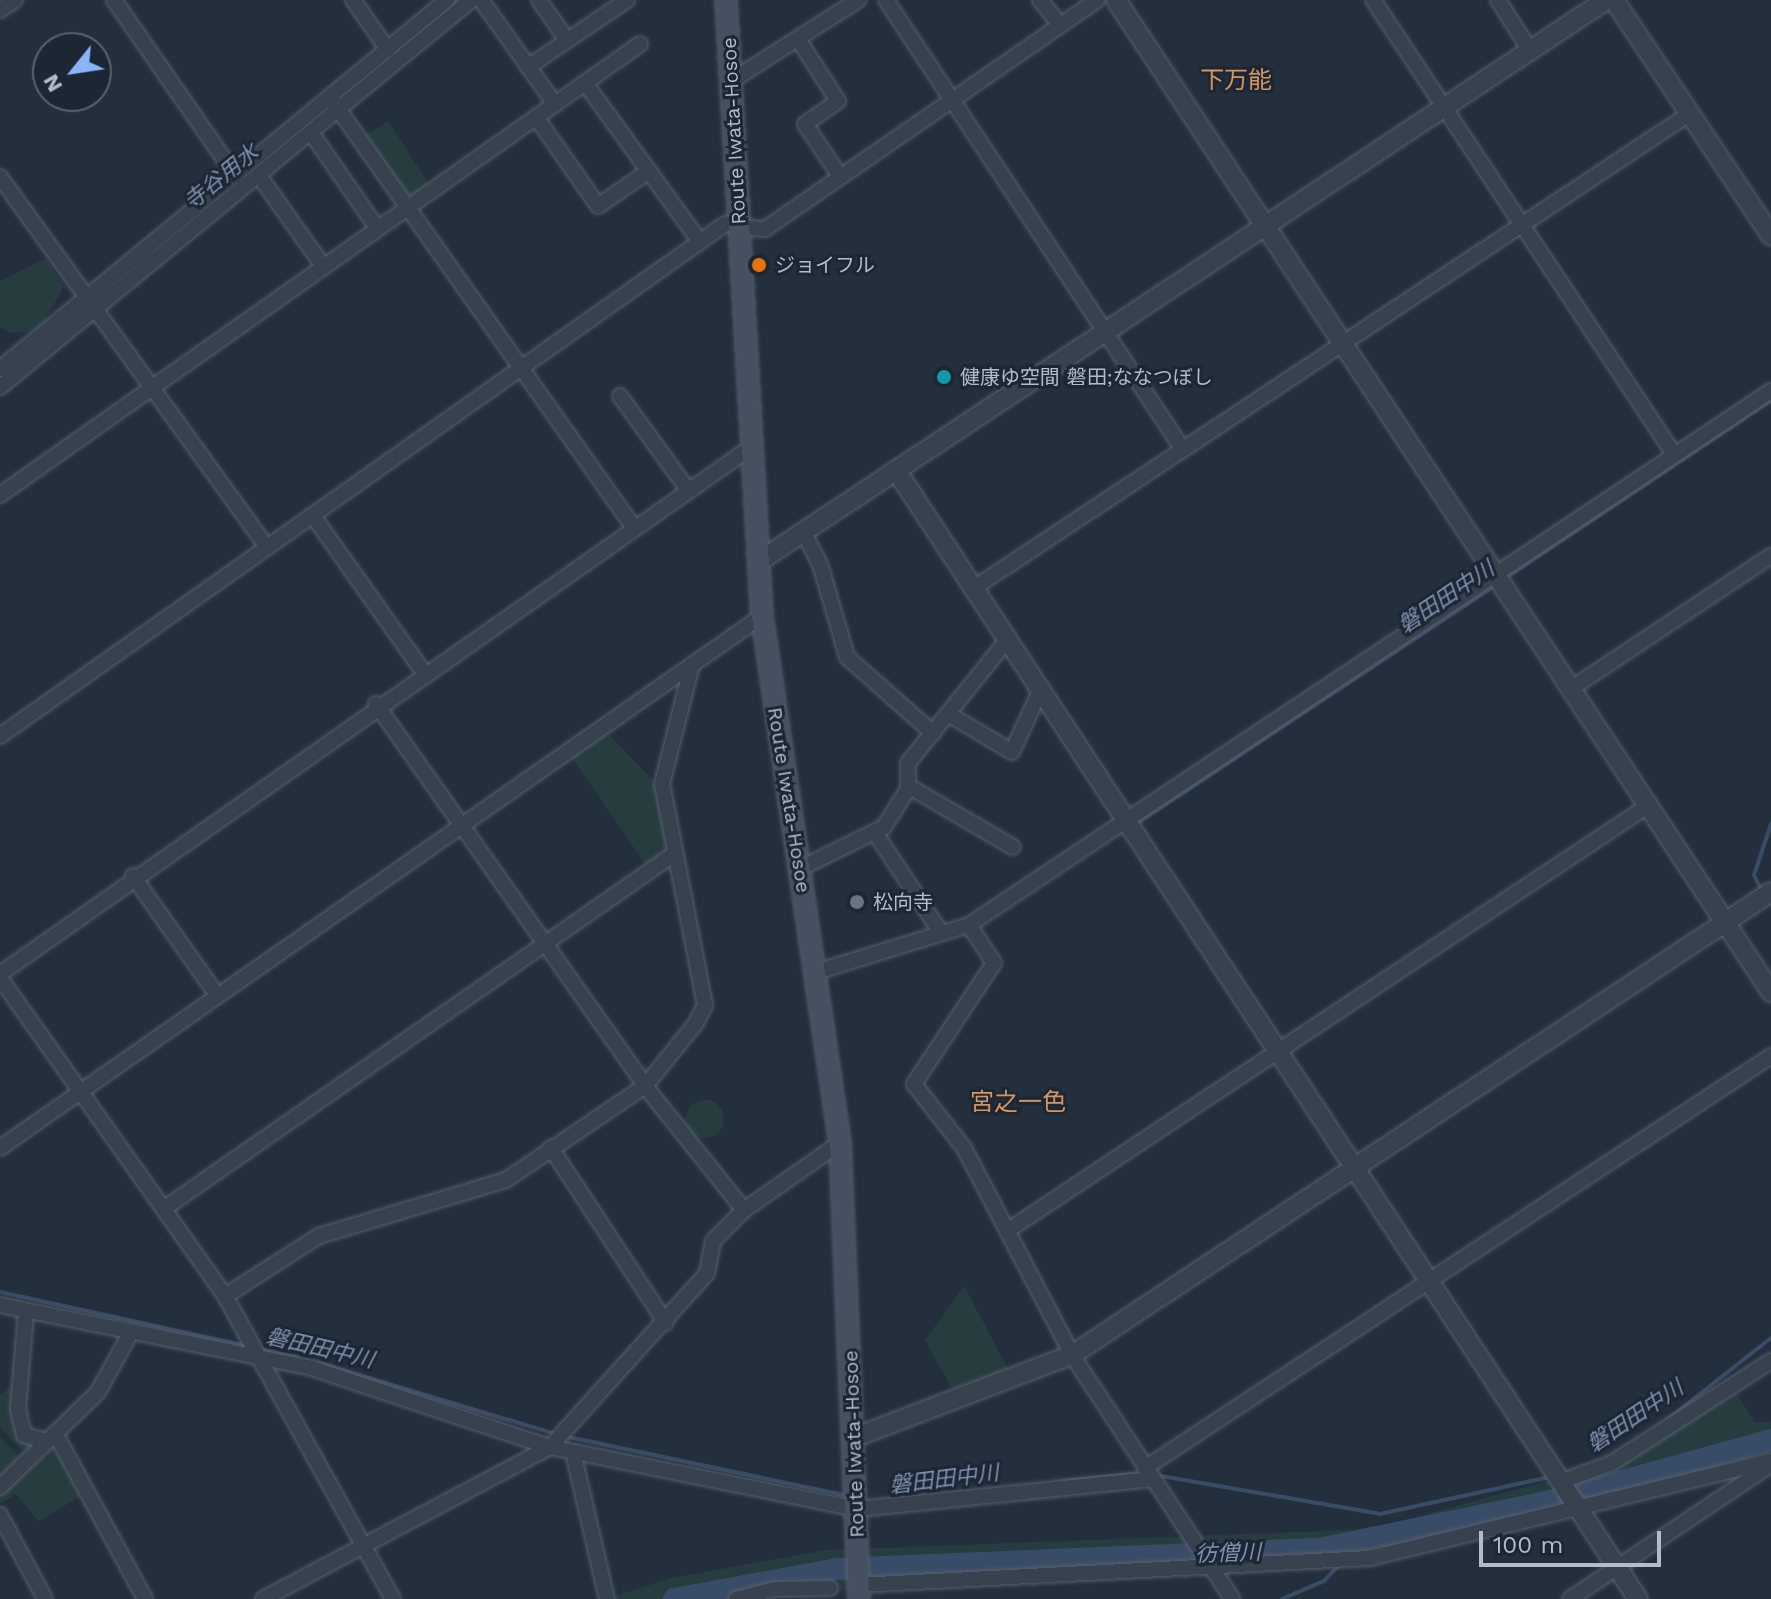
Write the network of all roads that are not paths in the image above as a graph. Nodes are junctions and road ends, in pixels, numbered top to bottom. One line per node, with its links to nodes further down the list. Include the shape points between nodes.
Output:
1 (15, 0): 19 (street)
2 (114, 0): 38 (street)
3 (353, 0): 24 (street)
4 (447, 0): 24 (street)
5 (471, 0): 33 (street)
6 (481, 0): 26 (street)
7 (539, 0): 22 (street)
8 (627, 0): 22 (street)
9 (726, 0): 27 (main road, Route Iwata-Hosoe)
10 (858, 0): 21 (street)
11 (886, 0): 30 (street)
12 (1040, 0): 20 (street)
13 (1097, 0): 20 (street)
14 (1116, 0): 44 (street)
15 (1373, 0): 32 (street)
16 (1498, 0): 25 (street)
17 (1606, 0): 25 (street)
18 (1614, 0): 34 (street)
19 (0, 10)
20 (1060, 25): 30 (street)
21 (798, 39): 27 (street); 39 (street, via 838,101 805,124)
22 (567, 40): 26 (street)
23 (640, 44): 28 (street)
24 (388, 50): 29 (street)
25 (1531, 52): 32 (street)
26 (528, 67): 31 (street)
27 (731, 81): 43 (main road, Route Iwata-Hosoe)
28 (585, 83): 31 (street); 37 (street)
29 (330, 98): 33 (street); 38 (street)
30 (950, 99): 39 (street); 52 (street)
31 (555, 104): 35 (street)
32 (1444, 108): 44 (street); 45 (street)
33 (340, 111): 36 (street); 42 (street)
34 (1689, 114): 45 (street); 47 (street)
35 (536, 117): 37 (street, via 598,206); 42 (street)
36 (312, 134): 41 (street); 46 (street)
37 (649, 171): 48 (street)
38 (236, 176): 50 (street)
39 (840, 176): 43 (street, via 765,229)
40 (0, 177): 50 (street)
41 (260, 177): 49 (street); 51 (street)
42 (407, 207): 46 (street); 55 (street)
43 (740, 225): 48 (street); 60 (main road, Route Iwata-Hosoe)
44 (1264, 226): 52 (street); 53 (street)
45 (1519, 227): 53 (street); 62 (street)
46 (377, 228): 49 (street)
47 (1771, 235)
48 (700, 242): 55 (street)
49 (323, 266): 56 (street)
50 (88, 299): 51 (street); 54 (street)
51 (97, 312): 56 (street); 57 (street)
52 (1104, 332): 61 (street); 63 (street)
53 (1341, 342): 61 (street); 72 (street)
54 (0, 369)
55 (521, 369): 66 (street); 67 (street)
56 (151, 386): 65 (street); 69 (street)
57 (0, 387)
58 (1771, 391): 62 (street)
59 (620, 396): 64 (street)
60 (750, 448): 64 (street); 71 (main road, Route Iwata-Hosoe)
61 (1182, 448): 73 (street)
62 (1674, 454): 72 (street)
63 (896, 470): 68 (street); 73 (street)
64 (688, 490): 67 (street)
65 (0, 495)
66 (313, 516): 69 (street); 77 (street)
67 (634, 528): 77 (street)
68 (803, 531): 71 (street); 82 (street, via 820,564 847,657)
69 (267, 547): 83 (street)
70 (1771, 556): 78 (street)
71 (758, 562): 74 (main road, Route Iwata-Hosoe)
72 (1496, 575): 78 (street); 86 (street)
73 (974, 588): 75 (street)
74 (762, 616): 76 (street); 91 (main road, Route Iwata-Hosoe)
75 (1008, 639): 79 (street); 81 (street)
76 (692, 665): 87 (street); 90 (street, via 662,784)
77 (424, 673): 80 (street)
78 (1572, 688): 85 (street)
79 (1041, 689): 81 (street, via 1012,752); 86 (street)
80 (376, 704): 87 (street); 92 (street)
81 (950, 715): 82 (street)
82 (933, 733): 84 (street, via 908,763)
83 (0, 736)
84 (908, 786): 88 (street); 89 (street)
85 (1649, 805): 94 (street); 102 (street)
86 (1129, 820): 95 (street); 102 (street)
87 (463, 826): 97 (street); 101 (street)
88 (876, 834): 91 (street); 96 (street)
89 (1013, 847)
90 (671, 856): 97 (street); 104 (street, via 705,1005)
91 (799, 869): 98 (main road, Route Iwata-Hosoe)
92 (133, 876): 99 (street); 101 (street)
93 (1771, 892): 94 (street)
94 (1726, 921): 100 (street); 109 (street)
95 (969, 925): 96 (street); 112 (street, via 994,963 914,1084 964,1148)
96 (941, 933): 98 (street)
97 (543, 944): 104 (street); 110 (street)
98 (816, 972): 106 (main road, Route Iwata-Hosoe)
99 (0, 976): 105 (street)
100 (1771, 992)
101 (217, 995): 105 (street)
102 (1280, 1050): 109 (street); 112 (street)
103 (1771, 1056): 113 (street)
104 (645, 1086): 108 (street); 111 (street)
105 (81, 1091): 107 (street); 110 (street)
106 (840, 1143): 111 (street); 123 (main road, Route Iwata-Hosoe)
107 (0, 1148)
108 (551, 1148): 114 (street, via 483,1191 319,1236); 117 (street)
109 (1355, 1166): 113 (street); 119 (street)
110 (165, 1208): 114 (street)
111 (744, 1210): 117 (street, via 713,1241 707,1273)
112 (1007, 1231): 119 (street)
113 (1431, 1278): 127 (street); 128 (street)
114 (225, 1296): 120 (street)
115 (0, 1305): 116 (street)
116 (26, 1312): 118 (street); 122 (street, via 18,1409 24,1435)
117 (666, 1323): 124 (street)
118 (130, 1334): 120 (street); 122 (street, via 98,1392)
119 (1072, 1355): 123 (street); 127 (street)
120 (264, 1359): 124 (street); 133 (street)
121 (1771, 1361): 128 (street, via 1612,1463)
122 (51, 1437): 129 (street); 139 (street)
123 (853, 1438): 131 (main road, Route Iwata-Hosoe)
124 (550, 1447): 125 (street); 133 (street)
125 (573, 1452): 131 (street); 142 (street)
126 (1771, 1463): 130 (street); 135 (street)
127 (1149, 1474): 131 (street); 134 (street)
128 (1563, 1481): 130 (street)
129 (0, 1487)
130 (1581, 1508): 134 (street, via 1384,1556); 135 (street)
131 (858, 1509): 137 (main road, Route Iwata-Hosoe)
132 (0, 1515): 138 (street)
133 (365, 1544): 140 (street); 141 (street)
134 (1209, 1564): 137 (street); 144 (street)
135 (1617, 1567): 145 (street); 146 (street)
136 (830, 1588): 143 (street, via 775,1589)
137 (858, 1592)
138 (45, 1599)
139 (145, 1599)
140 (263, 1599)
141 (393, 1599)
142 (607, 1599)
143 (736, 1599)
144 (1232, 1599)
145 (1570, 1599)
146 (1638, 1599)

